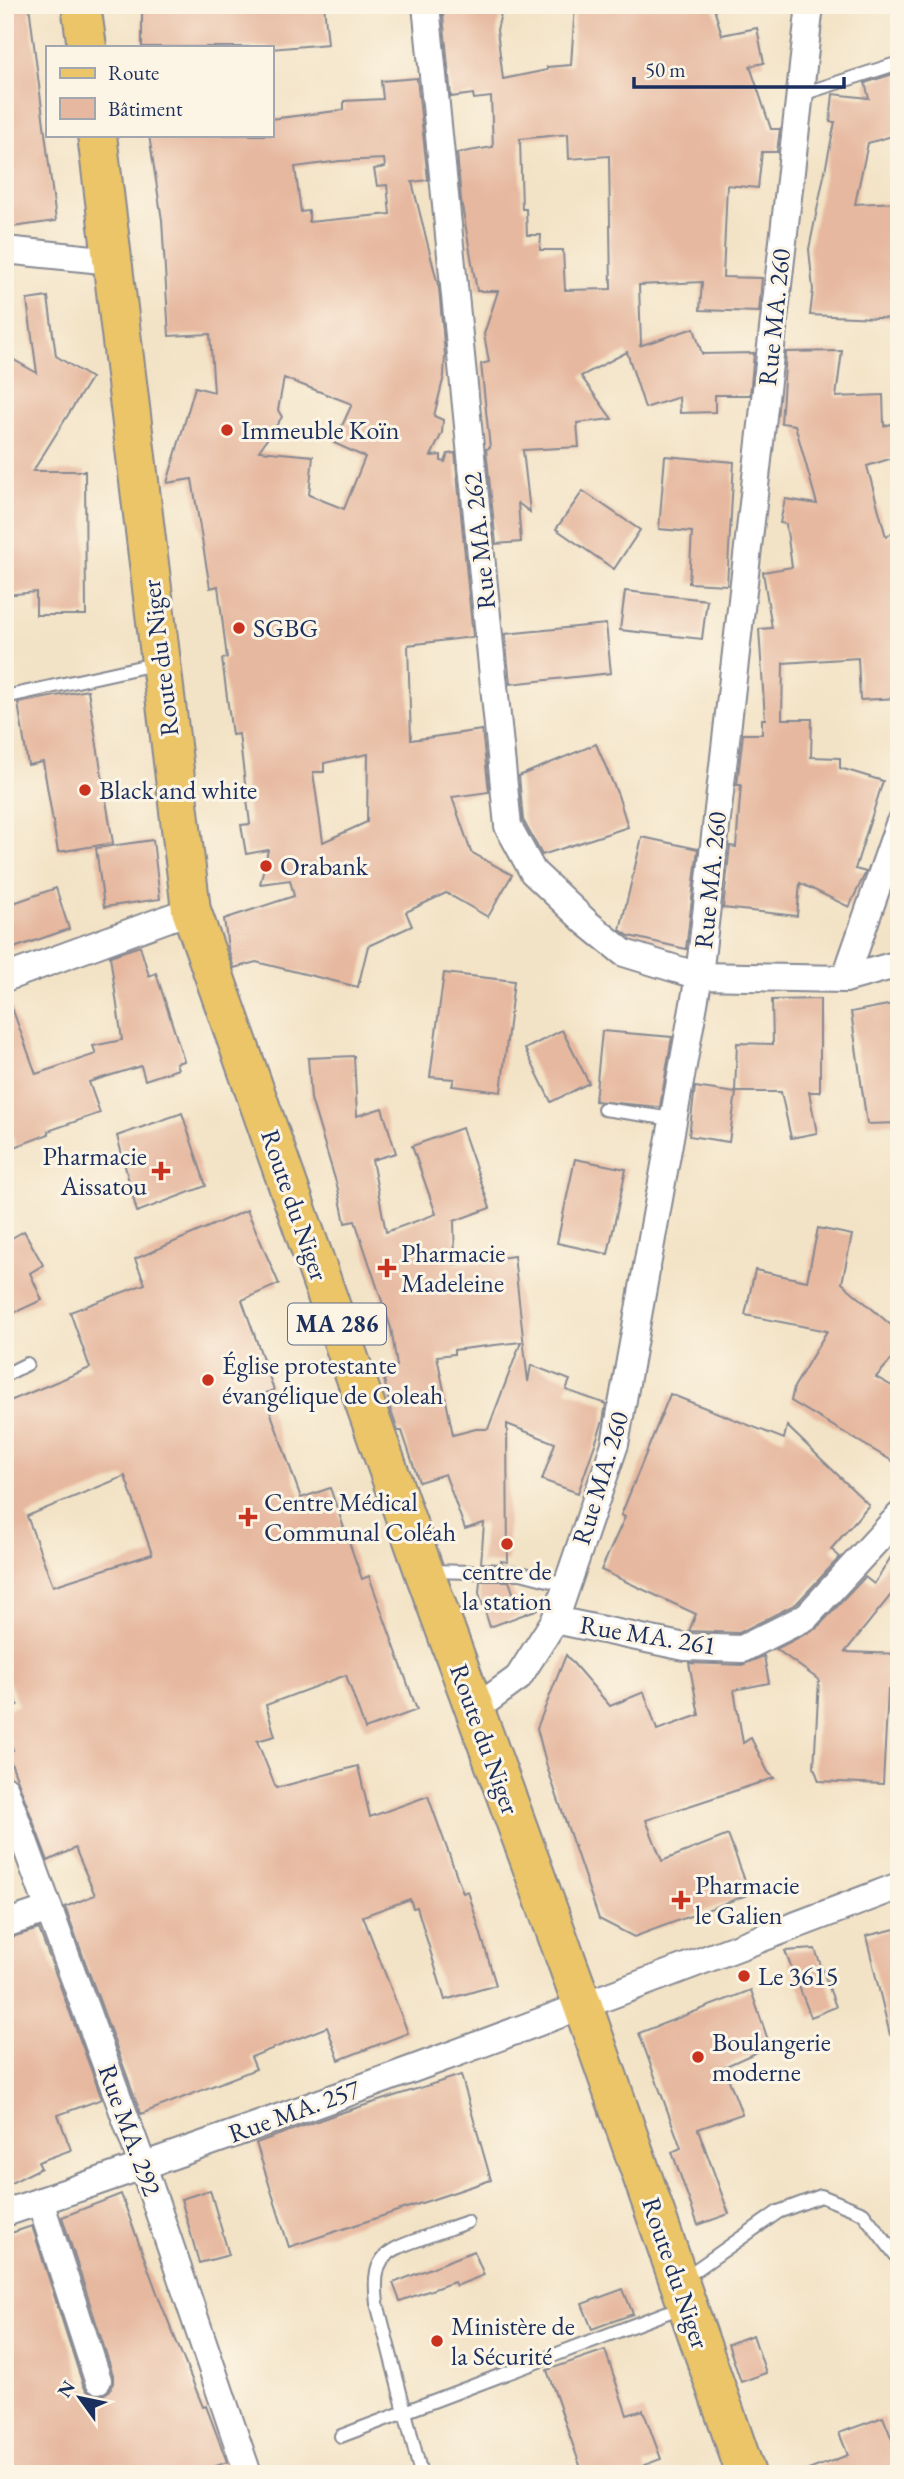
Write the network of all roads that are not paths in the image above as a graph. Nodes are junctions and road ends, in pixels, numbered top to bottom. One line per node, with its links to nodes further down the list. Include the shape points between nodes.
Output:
1 (82, 5): 4 (main road)
2 (426, 5): 15 (street, Rue MA. 262, via 508,826 533,872 624,953)
3 (810, 5): 6 (street, Rue MA. 260)
4 (86, 46)
5 (899, 63): 6 (lane)
6 (799, 96): 15 (street, Rue MA. 260)
7 (97, 136): 9 (main road, Route du Niger / MA 286)
8 (5, 250): 9 (street)
9 (112, 261): 10 (main road, Route du Niger / MA 286)
10 (161, 663): 11 (lane); 13 (main road, Route du Niger / MA 286)
11 (5, 697)
12 (899, 824): 17 (street)
13 (191, 910): 16 (street); 23 (main road, Route du Niger / MA 286)
14 (899, 964): 17 (street, Rue MA. 262)
15 (699, 976): 17 (street, Rue MA. 262); 19 (street, Rue MA. 260)
16 (5, 978)
17 (845, 979)
18 (604, 1109): 19 (lane)
19 (673, 1119): 24 (street, Rue MA. 260, via 615,1444)
20 (27, 1364): 21 (lane)
21 (5, 1375)
22 (899, 1516): 25 (street, Rue MA. 261, via 806,1617 742,1649 685,1647)
23 (424, 1571): 24 (lane, via 521,1573); 26 (main road, Route du Niger / MA 286)
24 (567, 1585): 25 (street, Rue MA. 260)
25 (555, 1620): 26 (street, Rue MA. 260, via 518,1678)
26 (474, 1710): 31 (main road, Route du Niger / MA 286)
27 (5, 1788): 29 (street, Rue MA. 292)
28 (899, 1886): 31 (street, Rue MA. 257)
29 (49, 1909): 30 (street); 32 (street, Rue MA. 292)
30 (5, 1924)
31 (583, 2006): 32 (street, Rue MA. 257); 37 (main road, Route du Niger / MA 286)
32 (144, 2166): 33 (street, Rue MA. 257); 41 (street, Rue MA. 292)
33 (40, 2202): 34 (street, Rue MA. 257); 38 (street)
34 (5, 2213)
35 (467, 2222): 39 (lane, via 394,2247 377,2270 377,2303)
36 (899, 2259): 37 (lane, via 863,2213 821,2196 778,2212)
37 (683, 2293): 39 (lane); 43 (main road, Route du Niger / MA 286)
38 (98, 2380)
39 (405, 2413): 40 (lane); 42 (lane)
40 (341, 2436)
41 (248, 2474)
42 (421, 2474)
43 (746, 2474)

